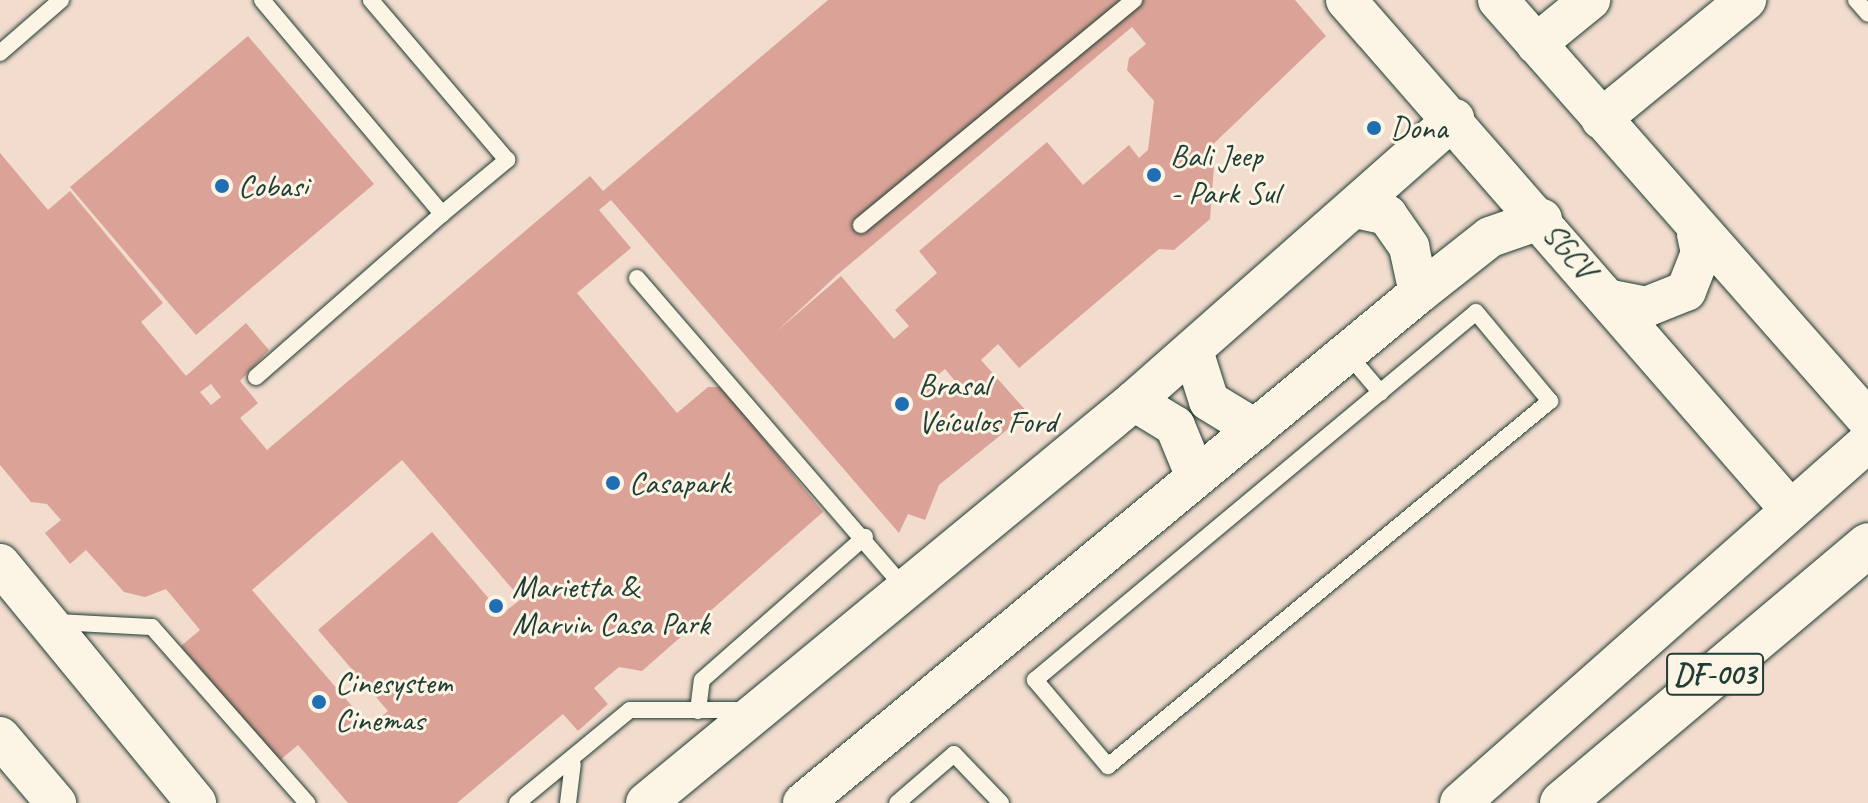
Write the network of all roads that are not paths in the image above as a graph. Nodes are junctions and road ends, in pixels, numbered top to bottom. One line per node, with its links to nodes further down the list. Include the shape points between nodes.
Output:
1 (61, 0): 12 (lane)
2 (262, 0): 16 (lane)
3 (371, 0): 16 (lane, via 507,160)
4 (1134, 0): 18 (lane)
5 (1346, 0): 13 (street, SGCV)
6 (1498, 0): 11 (street)
7 (1590, 0): 11 (street)
8 (1746, 0): 14 (street)
9 (1856, 0): 10 (lane)
10 (1868, 14)
11 (1536, 44): 14 (street)
12 (0, 53)
13 (1454, 119): 15 (street); 17 (street, SGCV)
14 (1601, 119): 19 (street)
15 (1355, 208): 21 (street, via 1387,215 1409,247); 23 (street)
16 (442, 214): 25 (lane)
17 (1542, 219): 21 (street, via 1490,237); 22 (street, SGCV)
18 (861, 225)
19 (1697, 234): 22 (street, via 1701,253 1686,291 1646,307); 28 (street)
20 (637, 278): 33 (lane)
21 (1419, 293): 24 (street)
22 (1611, 300): 32 (street, SGCV)
23 (1193, 351): 27 (street); 29 (street, via 1209,401)
24 (1347, 353): 26 (lane); 29 (street)
25 (256, 377)
26 (1381, 393): 26 (lane, via 1035,680 1108,766 1550,401 1476,312)
27 (1134, 401): 31 (street, via 1175,426); 36 (street)
28 (1868, 420)
29 (1255, 429): 31 (street)
30 (1868, 442): 32 (street)
31 (1196, 477): 48 (street)
32 (1788, 507): 51 (street)
33 (865, 537): 36 (lane); 39 (lane, via 702,680)
34 (1868, 545): 52 (highway, DF-003)
35 (0, 564): 37 (street)
36 (906, 589): 38 (street)
37 (46, 621): 43 (street); 44 (lane, via 152,627)
38 (754, 710): 39 (lane); 47 (street)
39 (698, 711): 41 (lane, via 630,710)
40 (0, 737): 42 (street)
41 (573, 764): 45 (lane); 46 (lane)
42 (56, 803)
43 (196, 803)
44 (307, 803)
45 (517, 803)
46 (568, 803)
47 (646, 803)
48 (803, 803)
49 (897, 803): 50 (lane, via 954,754)
50 (1001, 803)
51 (1460, 803)
52 (1562, 803)

